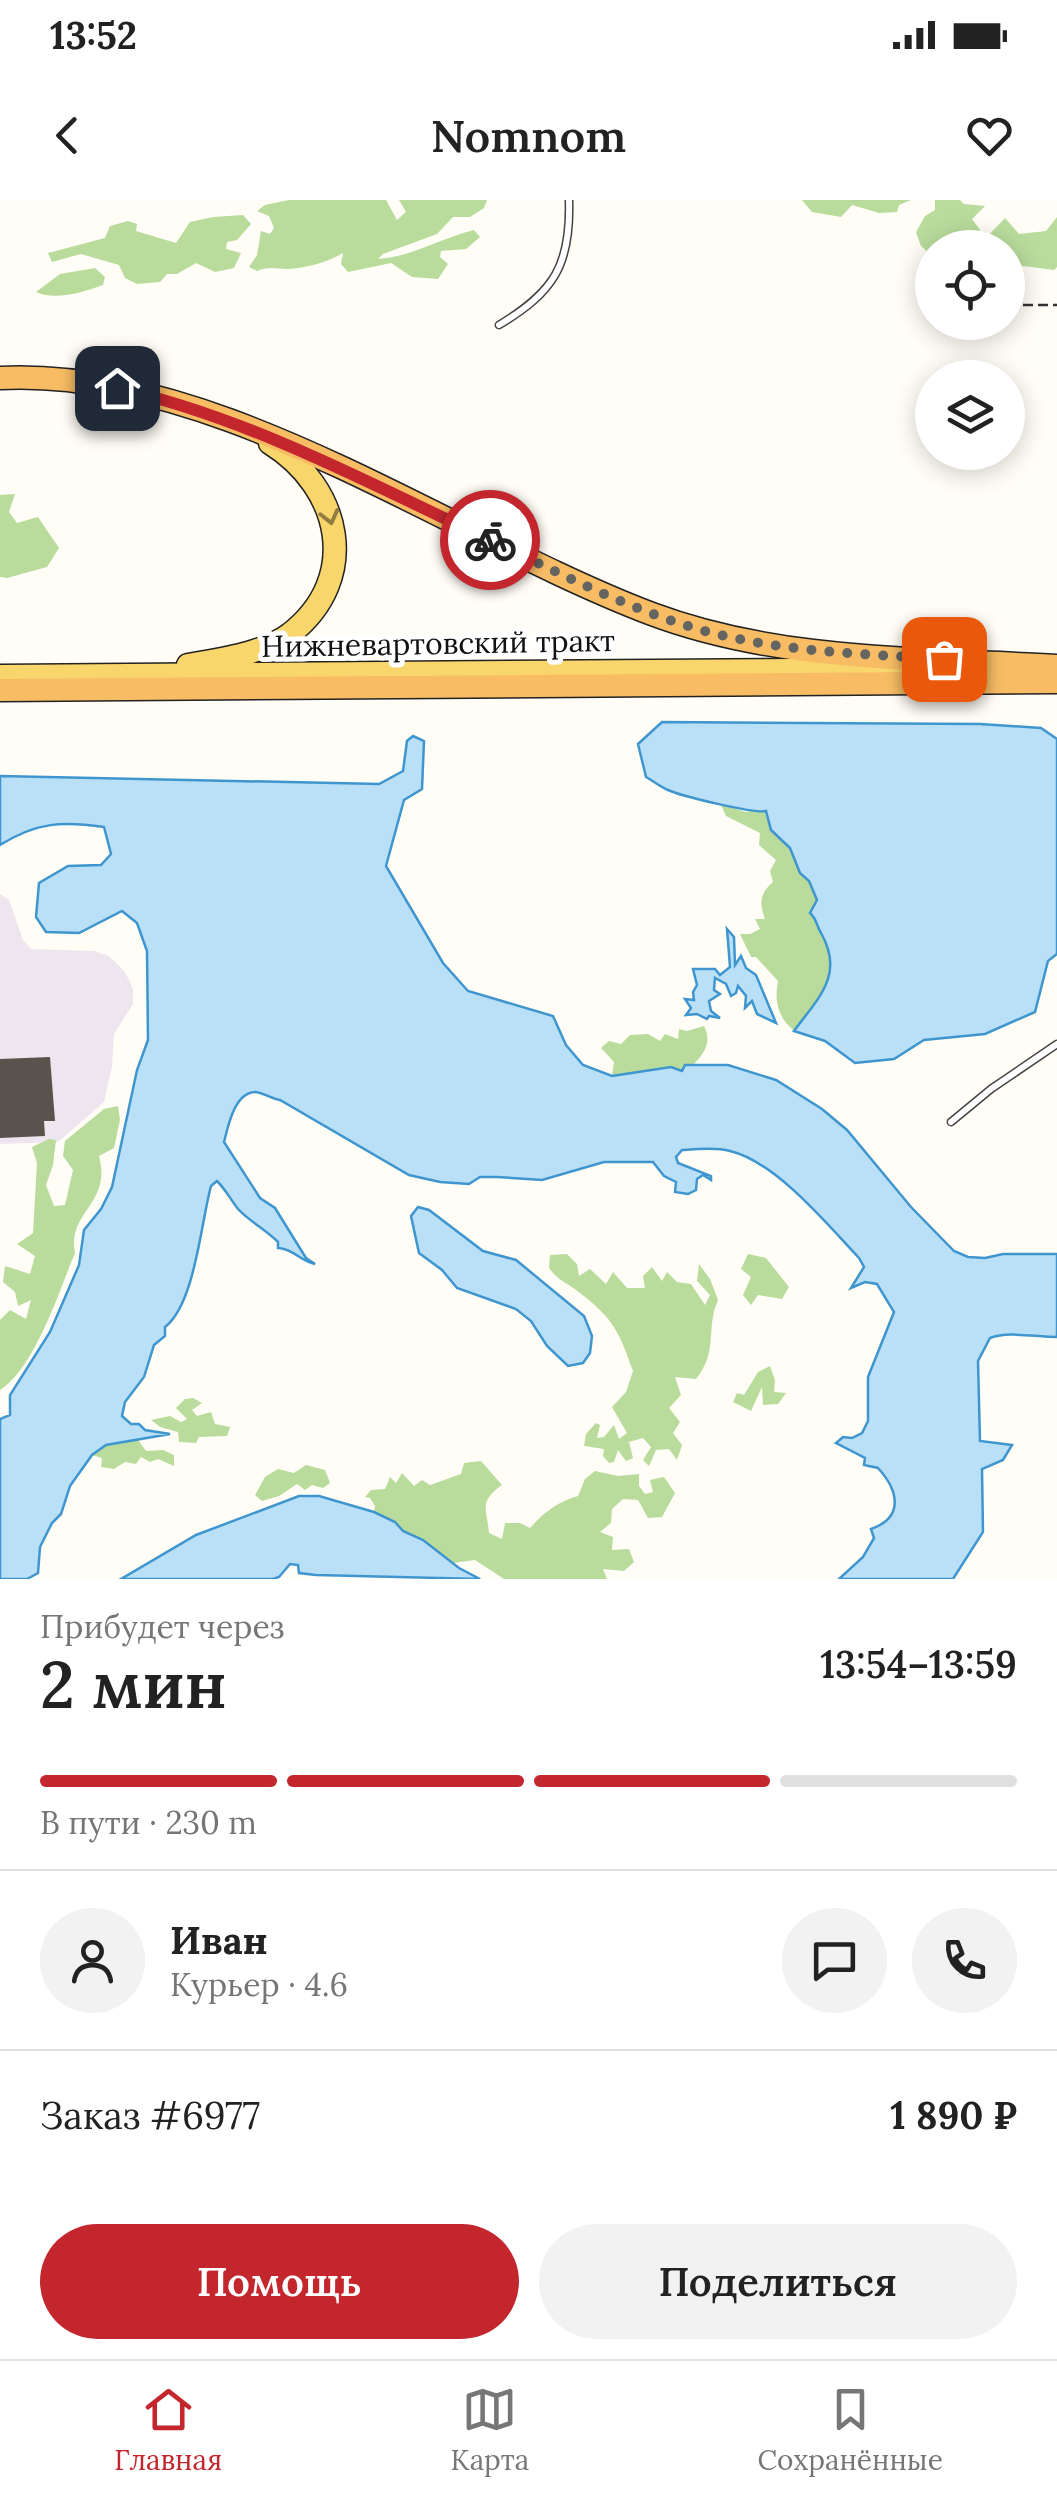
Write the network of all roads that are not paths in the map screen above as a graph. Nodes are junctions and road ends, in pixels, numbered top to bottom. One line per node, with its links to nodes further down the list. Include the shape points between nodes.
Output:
1 (568, 200): 2 (lane, via 566,254 551,284)
2 (499, 325)
3 (0, 378): 4 (highway, via 117,388)
4 (241, 426): 5 (highway, via 588,586 700,630 790,648); 7 (main road, one-way to 7, via 300,465 325,498 335,545 319,603 270,644 164,670)
5 (1057, 668): 7 (main road, Нижневартовский тракт)
6 (0, 676): 7 (main road, Нижневартовский тракт)
7 (100, 676)
8 (1057, 682): 9 (highway, Нижневартовский тракт)
9 (0, 690)
10 (1057, 1044): 11 (lane)
11 (952, 1122)

